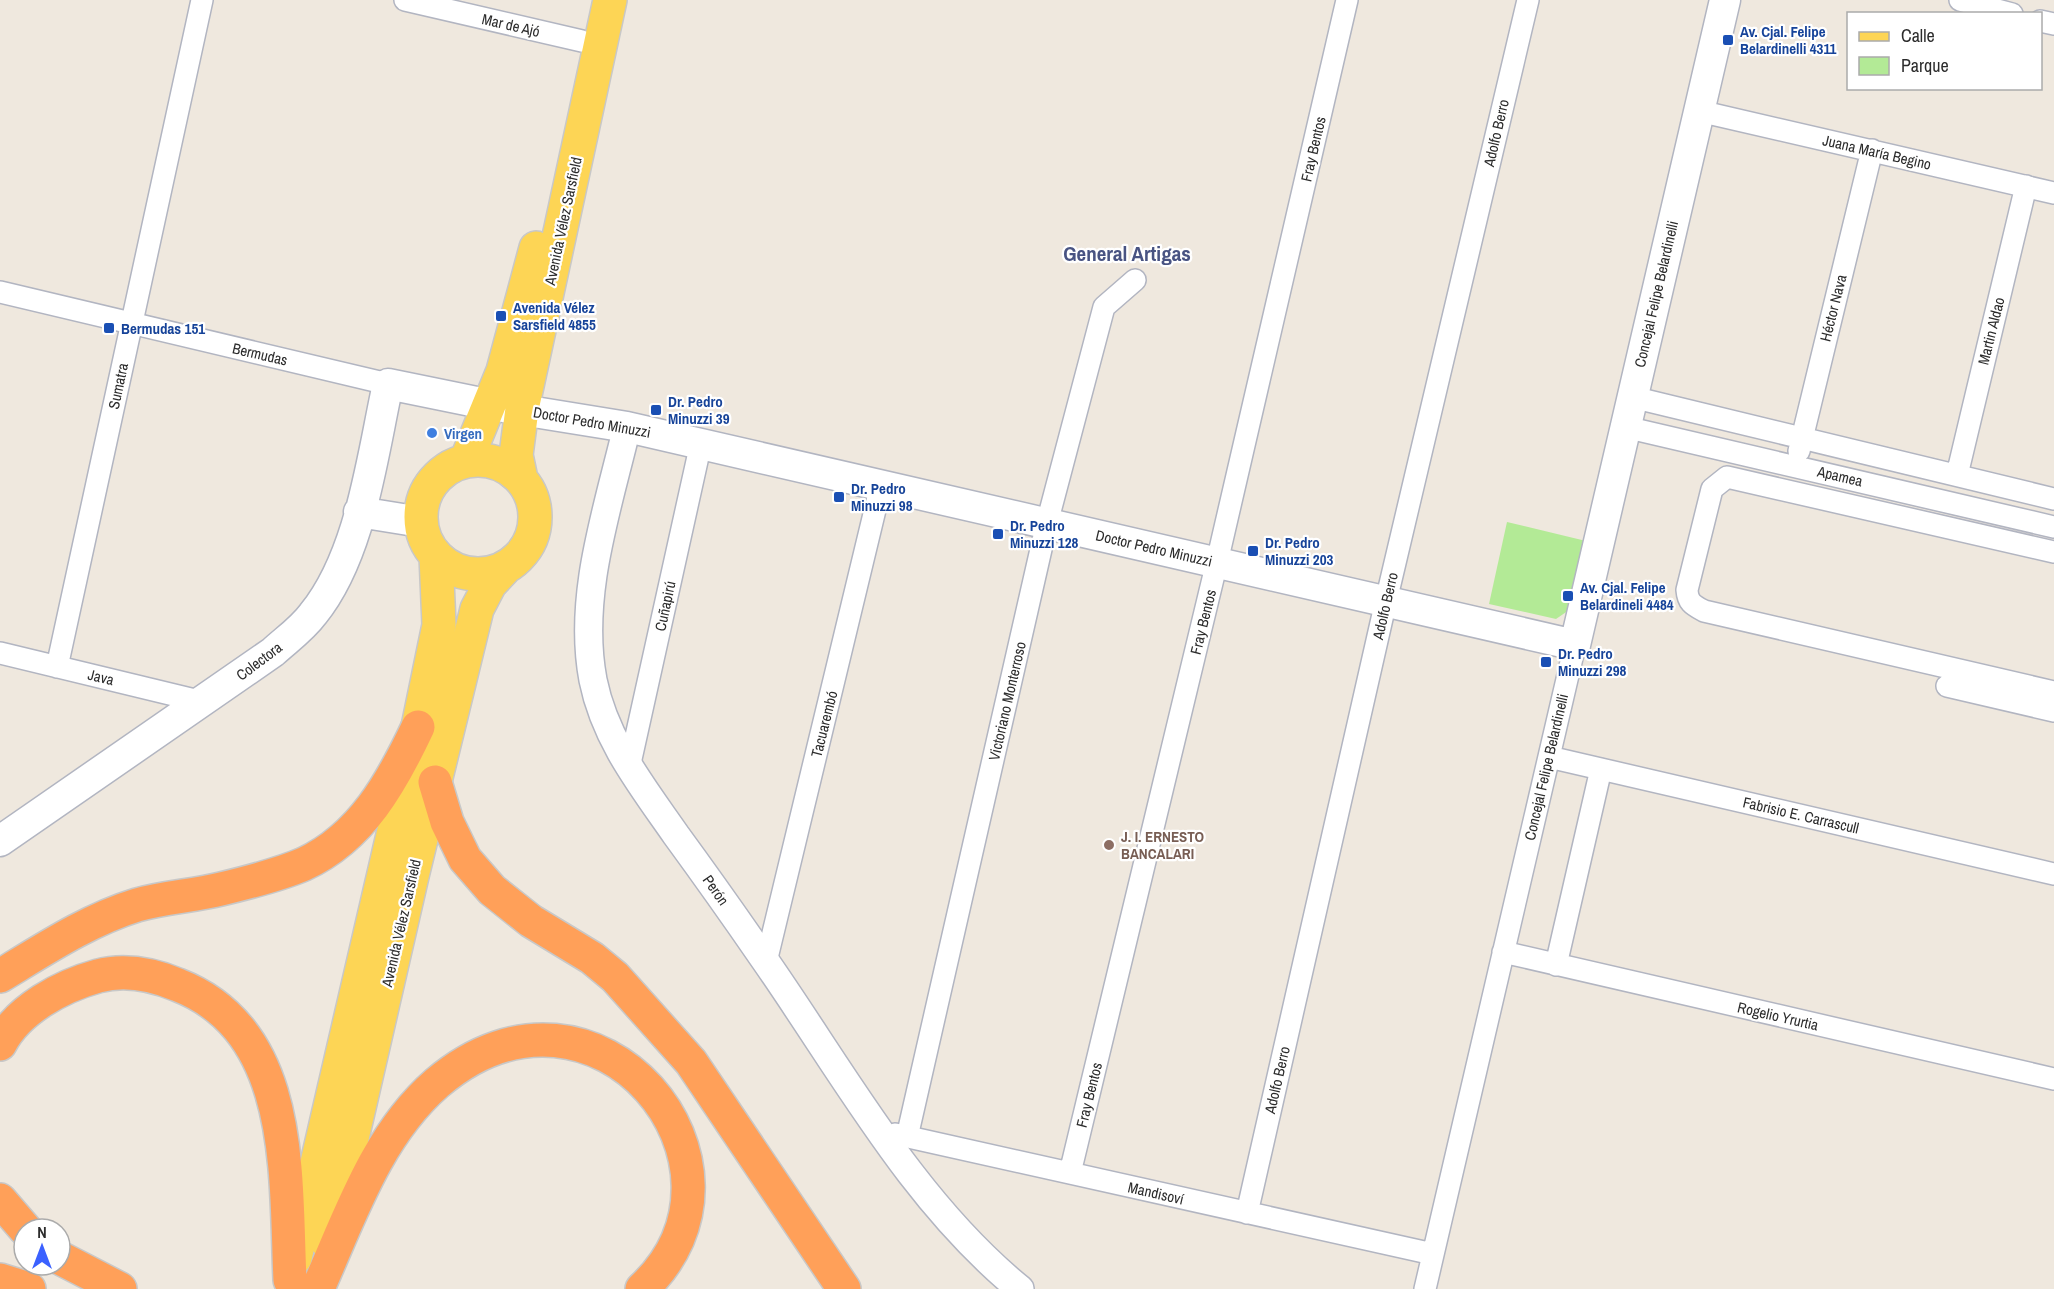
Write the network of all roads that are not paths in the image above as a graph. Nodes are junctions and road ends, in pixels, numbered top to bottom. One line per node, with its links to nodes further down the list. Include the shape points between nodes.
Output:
1 (202, 0): 17 (street, Sumatra)
2 (405, 0): 10 (street, Mar de Ajó)
3 (591, 0): 10 (main road, Avenida Vélez Sarsfield)
4 (610, 0): 20 (main road, Avenida Vélez Sarsfield)
5 (1347, 0): 37 (street, Fray Bentos)
6 (1528, 0): 39 (street, Adolfo Berro)
7 (1725, 0): 11 (main road, Concejal Felipe Belardinelli)
8 (1960, 0): 9 (street)
9 (2005, 12)
10 (582, 41): 20 (main road, Avenida Vélez Sarsfield, via 536,250 503,371)
11 (1699, 111): 12 (street, Juana María Begino); 19 (main road, Concejal Felipe Belardinelli)
12 (1872, 150): 13 (street, Juana María Begino); 23 (street, Héctor Nava)
13 (2026, 186): 14 (street, Juana María Begino); 27 (street, Martin Aldao)
14 (2054, 192)
15 (1135, 280): 33 (street, Victoriano Monterroso, via 1104,307)
16 (0, 292): 17 (street, Bermudas)
17 (131, 323): 18 (street, Bermudas); 42 (street, Sumatra)
18 (388, 384): 20 (main road, Bermudas); 31 (main road, Colectora)
19 (1632, 397): 22 (main road, Concejal Felipe Belardinelli); 23 (street, Apamea)
20 (506, 407): 21 (main road, Doctor Pedro Minuzzi); 25 (main road, Avenida Vélez Sarsfield); 28 (main road, Avenida Vélez Sarsfield)
21 (627, 427): 24 (main road, Doctor Pedro Minuzzi); 49 (street, Perón, via 598,554 589,627 598,700)
22 (1625, 427): 26 (street, Apamea); 40 (main road, Concejal Felipe Belardinelli)
23 (1802, 438): 26 (street, Héctor Nava); 27 (street, Apamea)
24 (701, 443): 29 (main road, Doctor Pedro Minuzzi); 49 (street, Cuñapirú)
25 (466, 461): 28 (main road, via 496,462); 32 (main road, via 452,466 429,486)
26 (1795, 466): 34 (street, Apamea)
27 (1956, 475): 30 (street, Apamea)
28 (521, 478): 38 (main road, via 534,505 536,520 527,548)
29 (881, 485): 33 (main road, Doctor Pedro Minuzzi); 55 (street, Tacuarembó)
30 (2054, 499)
31 (359, 512): 32 (main road); 45 (main road, Colectora, via 340,571 313,615 273,652)
32 (421, 522): 36 (main road, via 427,544)
33 (1047, 523): 37 (main road, Doctor Pedro Minuzzi); 61 (street, Victoriano Monterroso)
34 (2054, 527)
35 (2054, 552): 44 (street, via 1727,477 1712,489 1687,590 1692,605 1704,611)
36 (436, 556): 38 (main road, via 461,572 491,573); 47 (main road, Avenida Vélez Sarsfield, via 439,625)
37 (1217, 562): 39 (main road, Doctor Pedro Minuzzi); 62 (street, Fray Bentos)
38 (505, 568): 51 (main road, Avenida Vélez Sarsfield, via 490,584 477,609)
39 (1386, 601): 40 (main road, Doctor Pedro Minuzzi); 64 (street, Adolfo Berro)
40 (1575, 645): 48 (street, Concejal Felipe Belardinelli)
41 (0, 653): 42 (street, Java)
42 (57, 666): 45 (street, Java)
43 (1947, 686): 46 (street)
44 (2054, 692)
45 (203, 702): 52 (main road, Colectora)
46 (2054, 711)
47 (418, 727): 57 (highway, via 373,809 339,841 304,864 221,889 167,897 115,913 50,945); 69 (main road, Avenida Vélez Sarsfield)
48 (1549, 757): 50 (street, Fabrisio E. Carrascull); 54 (street, Concejal Felipe Belardinelli)
49 (629, 768): 55 (street, Perón)
50 (1601, 769): 53 (street, Fabrisio E. Carrascull); 56 (street)
51 (435, 782): 69 (main road, Avenida Vélez Sarsfield); 73 (highway, via 447,822 465,859 492,890 531,921 592,958 615,977 691,1062)
52 (0, 841)
53 (2054, 874)
54 (1503, 952): 56 (street, Rogelio Yrurtia); 66 (street, Concejal Felipe Belardinelli)
55 (766, 962): 60 (street, Perón)
56 (1556, 965): 59 (street, Rogelio Yrurtia)
57 (0, 976)
58 (0, 1044): 69 (highway, via 5,1034 52,994 101,975 155,977 207,1000 242,1034 275,1102)
59 (2054, 1079)
60 (880, 1130): 61 (street, Mandisoví); 74 (street, Perón, via 957,1230)
61 (907, 1137): 62 (street, Mandisoví)
62 (1070, 1173): 64 (street, Mandisoví)
63 (0, 1200): 65 (highway)
64 (1247, 1213): 66 (street, Mandisoví)
65 (15, 1217)
66 (1433, 1254): 75 (street, Concejal Felipe Belardinelli)
67 (72, 1264): 71 (highway)
68 (0, 1280): 70 (highway)
69 (304, 1283): 72 (highway, via 374,1165 420,1101 437,1084 494,1048 540,1040 587,1047 609,1056 644,1082 674,1124 687,1175 686,1203 670,1256)
70 (29, 1289)
71 (120, 1289)
72 (642, 1289)
73 (844, 1289)
74 (1020, 1289)
75 (1425, 1289)

